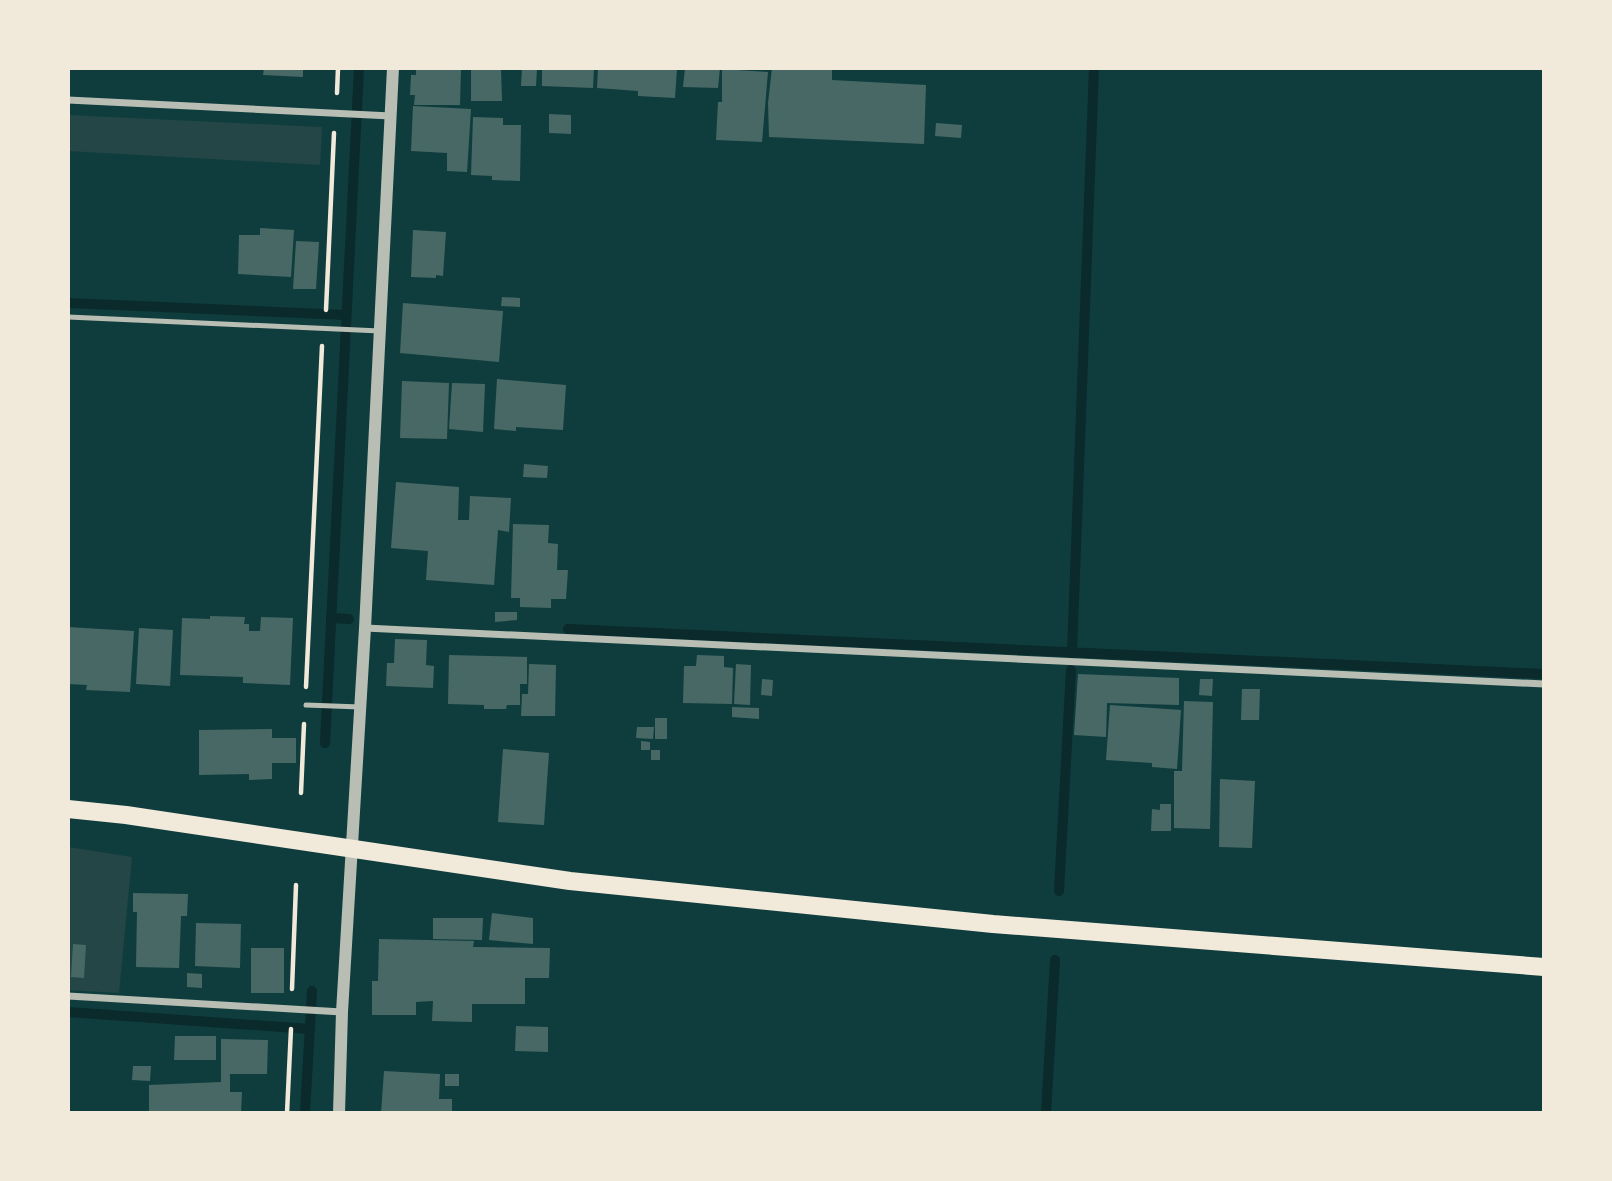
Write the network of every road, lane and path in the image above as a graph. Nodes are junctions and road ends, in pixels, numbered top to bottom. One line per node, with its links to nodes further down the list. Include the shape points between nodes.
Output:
1 (338, 68): 4 (path)
2 (393, 68): 5 (street)
3 (68, 100): 4 (street)
4 (338, 115): 5 (street); 6 (path)
5 (391, 116): 9 (street)
6 (326, 304)
7 (68, 317): 8 (lane)
8 (325, 330): 9 (lane); 12 (path)
9 (381, 331): 10 (street)
10 (365, 628): 11 (street); 13 (street)
11 (1544, 684)
12 (309, 705): 13 (lane); 14 (path)
13 (360, 707): 16 (street)
14 (301, 793)
15 (68, 809): 16 (main road)
16 (351, 850): 18 (main road, via 570,881 993,924); 21 (street)
17 (296, 885): 20 (path)
18 (1544, 967)
19 (68, 996): 20 (street)
20 (295, 1009): 21 (street)
21 (342, 1012): 24 (street)
22 (290, 1033): 23 (path)
23 (287, 1113)
24 (339, 1113)

